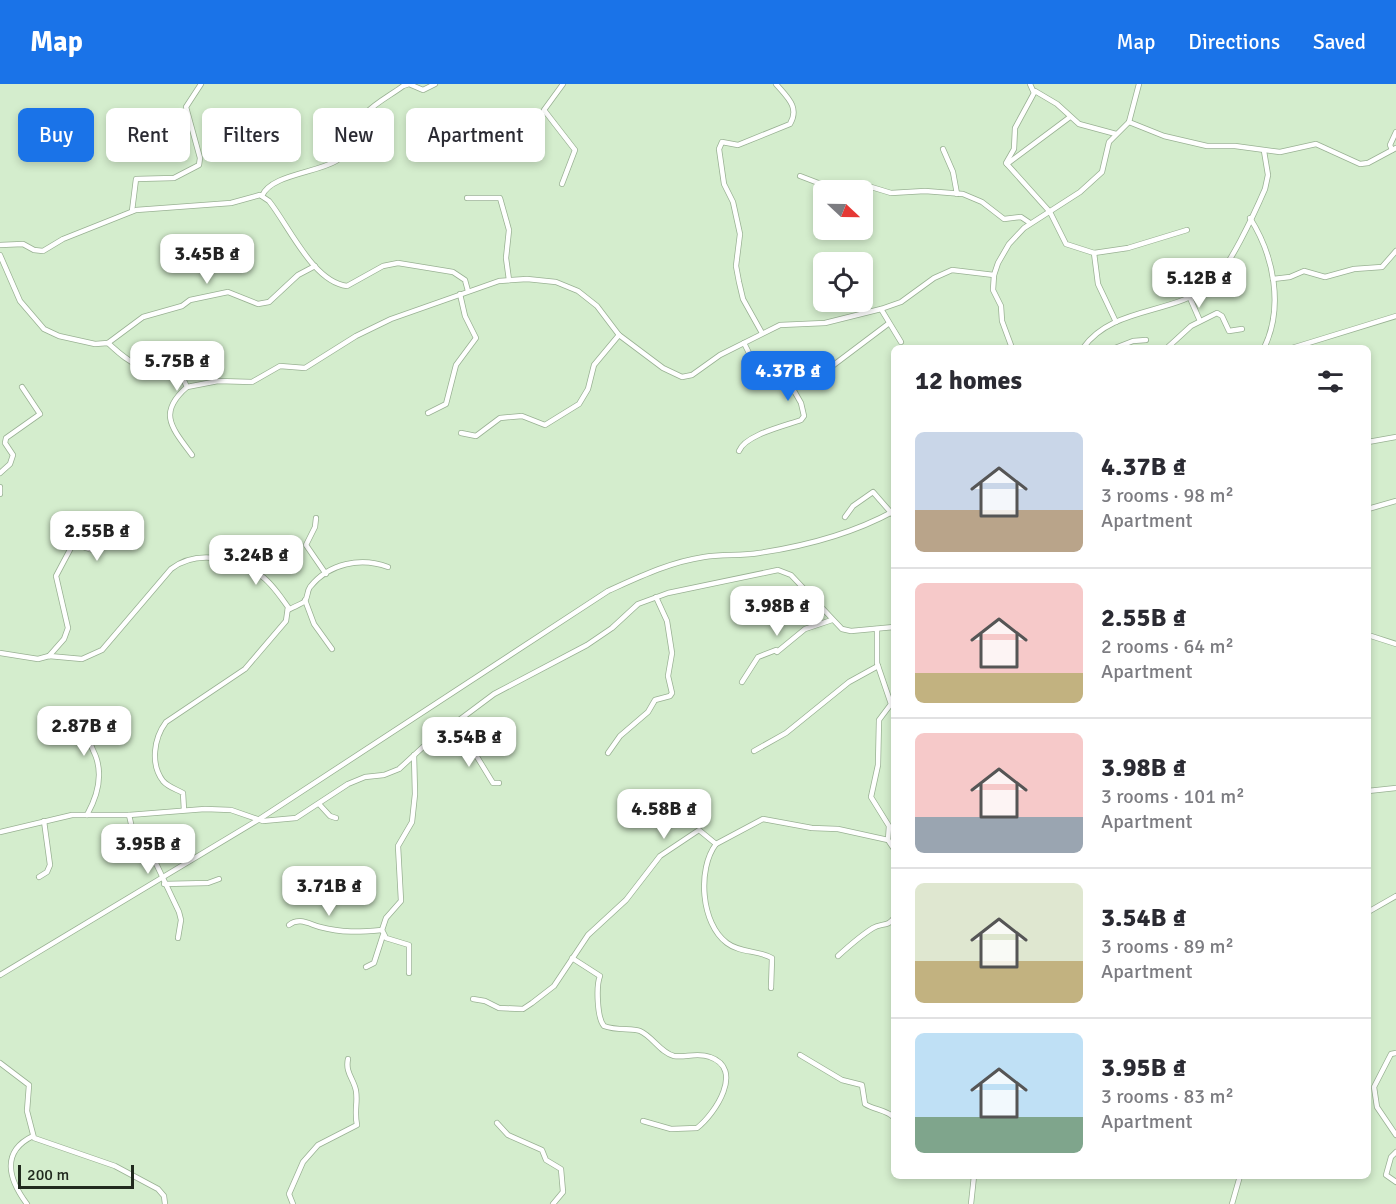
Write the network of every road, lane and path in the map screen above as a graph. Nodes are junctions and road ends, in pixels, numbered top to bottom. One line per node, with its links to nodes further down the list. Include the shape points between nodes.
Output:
1 (201, 84): 24 (street, via 186,107 201,162 181,176 136,179)
2 (409, 84): 3 (street, via 423,90); 22 (street, via 366,114 343,156 308,173 286,177)
3 (435, 84)
4 (563, 84): 19 (street, via 544,110 575,150)
5 (776, 84): 46 (street, via 793,106 790,124 738,145 722,142 719,149 724,184 733,202 740,234 736,266 741,294)
6 (1030, 84): 8 (street)
7 (1138, 84): 10 (street)
8 (1035, 91): 9 (street, via 1047,96); 16 (street, via 1014,131 1014,148)
9 (1070, 117): 12 (street, via 1086,127); 16 (street)
10 (1129, 122): 12 (street); 15 (street, via 1198,144)
11 (1396, 132): 14 (street, via 1390,144)
12 (1116, 134): 25 (street, via 1107,146 1102,172)
13 (943, 149): 21 (street)
14 (1394, 149): 15 (street, via 1364,164 1316,144 1290,151)
15 (1264, 151): 26 (street, via 1267,180)
16 (1007, 164): 25 (street)
17 (800, 176): 18 (street)
18 (813, 181)
19 (562, 184)
20 (873, 188): 21 (street, via 891,193)
21 (957, 194): 27 (street, via 981,202 1004,219 1021,217)
22 (262, 195): 24 (street, via 225,203); 33 (street)
23 (467, 198): 36 (street, via 500,198 509,230)
24 (132, 211): 29 (street, via 43,251 23,244)
25 (1050, 212): 27 (street); 31 (street, via 1066,244)
26 (1250, 218): 35 (street); 39 (street, via 1218,278)
27 (1030, 223): 34 (street, via 1009,244)
28 (1188, 230): 31 (street, via 1128,248)
29 (0, 245)
30 (1396, 251): 35 (street, via 1382,267 1362,267 1325,277 1304,271)
31 (1094, 253): 43 (street, via 1098,284)
32 (0, 255): 50 (street, via 20,301 44,329 95,344)
33 (315, 266): 37 (street, via 332,282 347,286 390,263 407,263 453,272 465,280); 50 (street, via 298,275 269,302 258,303 228,292 201,297 143,316)
34 (994, 275): 40 (street, via 947,271 901,302); 52 (street, via 993,290)
35 (1273, 279): 56 (street, via 1275,316)
36 (509, 280): 37 (street); 47 (street, via 548,280 578,291 597,306)
37 (468, 291): 38 (street)
38 (460, 294): 60 (street, via 365,331 305,368 280,366 252,382 218,381); 61 (street, via 476,338 456,365 446,404)
39 (1190, 298): 42 (street); 43 (street)
40 (881, 309): 44 (street); 46 (street, via 825,323 784,324)
41 (1396, 316): 57 (street)
42 (1200, 321): 45 (street, via 1219,313 1230,331); 55 (street)
43 (1116, 322): 53 (street)
44 (888, 324): 49 (street); 58 (street, via 819,376)
45 (1242, 329)
46 (762, 333): 51 (street)
47 (619, 335): 51 (street, via 663,368 682,377); 62 (street, via 594,365 584,398 572,409 545,425 520,416 497,418 476,436)
48 (1146, 340): 54 (street)
49 (901, 342)
50 (108, 343): 60 (street, via 134,365 179,368)
51 (744, 343): 58 (street, via 756,368 780,367)
52 (1011, 345)
53 (1086, 345)
54 (1124, 345)
55 (1170, 345)
56 (1265, 345)
57 (1302, 345)
58 (790, 384): 65 (street, via 801,403 803,418 771,432 761,432 742,445)
59 (22, 387): 67 (street, via 40,414 6,438 13,455)
60 (187, 387): 66 (street, via 175,398 169,418)
61 (428, 413)
62 (461, 433)
63 (1396, 437): 64 (street)
64 (1371, 441)
65 (739, 452)
66 (192, 455)
67 (0, 473)
68 (0, 487): 69 (street)
69 (0, 494)
70 (1396, 501): 71 (street)
71 (1371, 508)
72 (891, 511): 74 (street, via 873,492)
73 (891, 514): 105 (street, via 819,542 757,554 702,557 648,572 608,591)
74 (845, 517)
75 (316, 518): 78 (street, via 306,544)
76 (103, 541): 89 (street, via 96,551 73,544 67,550 56,576 68,628)
77 (388, 567): 78 (street, via 367,560 343,565)
78 (326, 574): 80 (street, via 310,587)
79 (656, 597): 82 (street, via 778,570 791,575); 92 (street, via 631,608 612,628 587,645 524,676); 95 (street, via 667,621 672,693 655,700)
80 (305, 600): 81 (street); 87 (street, via 314,624)
81 (288, 610): 89 (street, via 261,575 220,557 187,561 171,569 102,650 82,659); 101 (street, via 286,621 245,669 166,722 158,735 158,771 169,786 183,793)
82 (832, 620): 84 (street, via 846,631); 91 (street, via 805,629 777,652 758,657)
83 (891, 627): 84 (street)
84 (877, 629): 90 (street)
85 (1371, 636): 86 (street)
86 (1396, 644)
87 (333, 649)
88 (0, 653): 89 (street, via 38,659)
89 (49, 656)
90 (878, 666): 94 (street, via 849,682 786,733); 109 (street, via 891,704 879,720 878,765 872,797 889,826)
91 (742, 682)
92 (462, 719): 96 (street); 97 (street, via 472,728 470,744 477,760 493,783)
93 (109, 732): 102 (street, via 90,739 99,781)
94 (754, 751)
95 (608, 753)
96 (414, 755): 100 (street, via 395,772 354,781); 121 (street, via 412,822 398,846 401,901 386,918)
97 (499, 783)
98 (1396, 788): 99 (street)
99 (1371, 791)
100 (319, 804): 104 (street); 105 (street, via 296,818)
101 (184, 810): 103 (street); 105 (street, via 223,808)
102 (87, 814): 103 (street); 106 (street)
103 (129, 815): 112 (street, via 132,828)
104 (336, 818)
105 (258, 820): 114 (street)
106 (44, 821): 107 (street); 113 (street, via 50,865)
107 (0, 832)
108 (185, 840): 112 (street, via 160,841)
109 (888, 840): 110 (street, via 763,819); 111 (street)
110 (716, 844): 124 (street, via 699,830 660,856 640,885 594,928); 128 (street, via 705,867 707,915 726,943 772,957)
111 (891, 844)
112 (147, 848): 114 (street)
113 (39, 877)
114 (161, 878): 116 (street); 127 (street)
115 (219, 879): 116 (street, via 208,884)
116 (164, 884): 122 (street, via 179,912)
117 (1396, 896): 118 (street)
118 (1371, 910)
119 (891, 922): 123 (street, via 875,926)
120 (289, 925): 121 (street, via 303,921 350,933)
121 (382, 933): 125 (street, via 374,963); 126 (street, via 409,945)
122 (178, 938)
123 (838, 956)
124 (572, 958): 129 (street, via 554,986 524,1009 500,1008); 135 (street, via 600,976 598,1015 604,1026 640,1031 672,1055 707,1056 722,1066 726,1088 715,1109 697,1128 671,1129)
125 (366, 967)
126 (409, 973)
127 (0, 975)
128 (771, 988)
129 (473, 999)
130 (1396, 1053): 137 (street, via 1391,1054 1374,1087 1377,1107)
131 (800, 1055): 134 (street, via 842,1080 861,1085 865,1104)
132 (348, 1059): 145 (street, via 346,1068 357,1094 353,1112 357,1125 327,1138 310,1154 289,1194)
133 (0, 1063): 138 (street, via 25,1079 30,1087 27,1111)
134 (891, 1115)
135 (643, 1121)
136 (496, 1123): 146 (street, via 508,1135 542,1150 546,1160 560,1168 563,1192)
137 (1396, 1135)
138 (33, 1136): 143 (street, via 15,1150 9,1169 10,1178); 144 (street, via 115,1166 158,1190)
139 (1396, 1152): 142 (street, via 1386,1170 1386,1175)
140 (974, 1179): 147 (street)
141 (1239, 1179): 148 (street)
142 (1396, 1182)
143 (27, 1204)
144 (165, 1204)
145 (294, 1204)
146 (553, 1204)
147 (971, 1204)
148 (1232, 1204)

